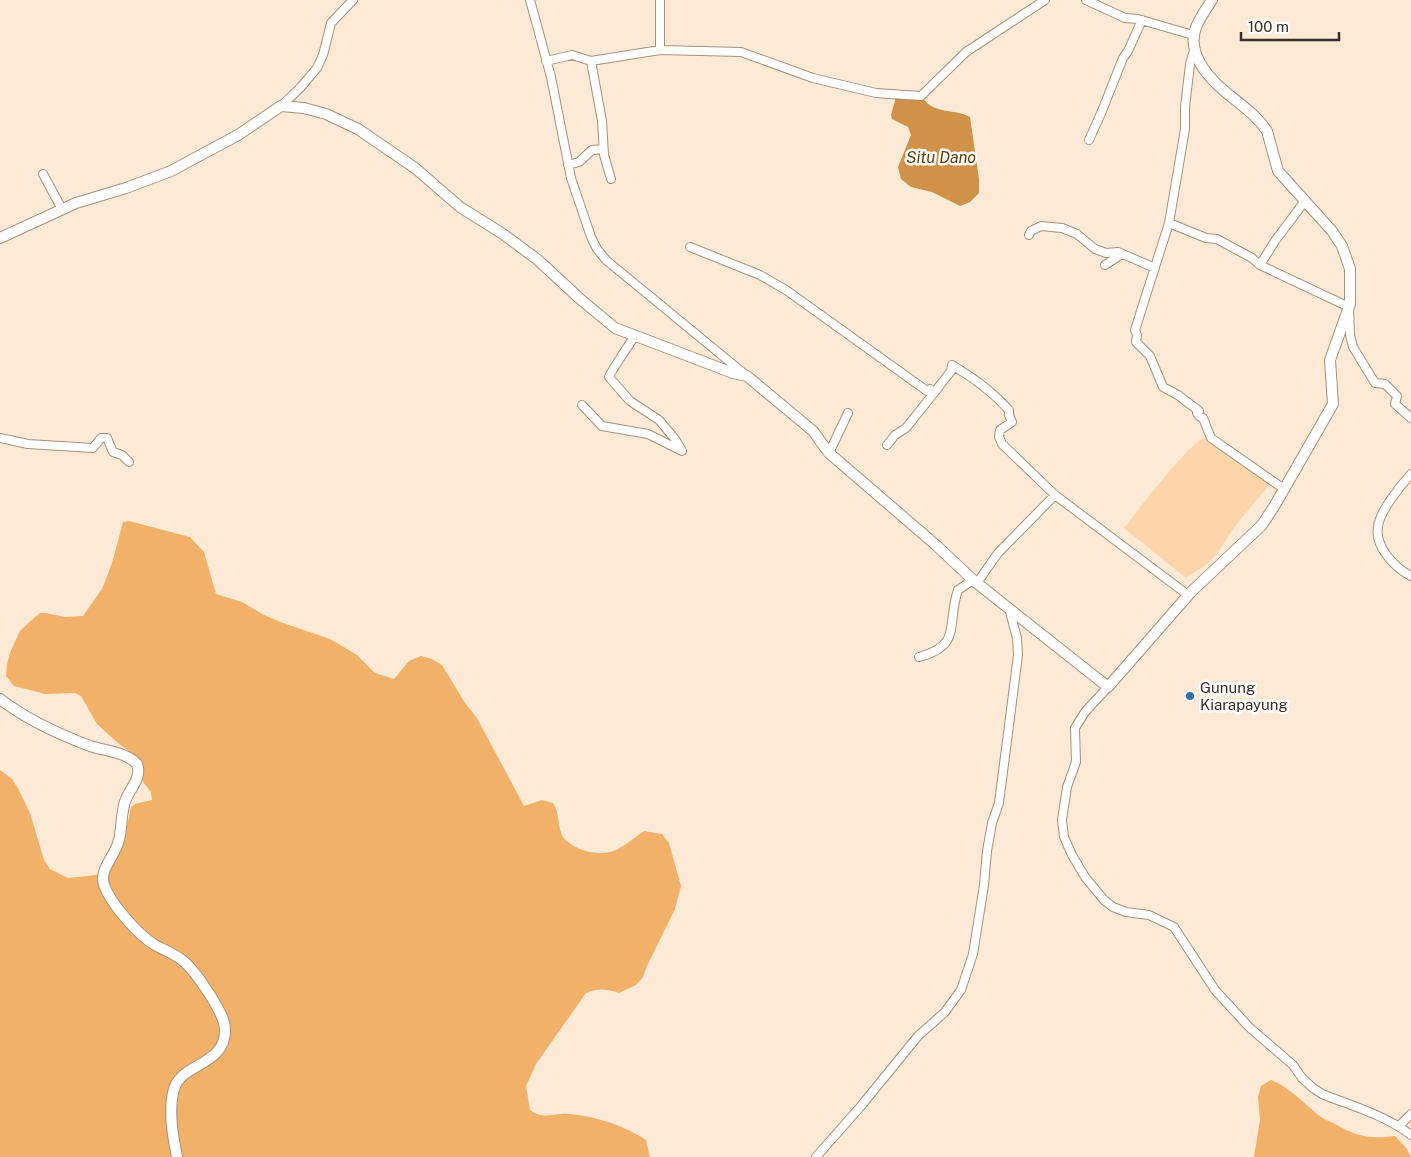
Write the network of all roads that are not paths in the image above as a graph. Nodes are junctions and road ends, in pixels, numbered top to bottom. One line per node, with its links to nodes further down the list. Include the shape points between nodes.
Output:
1 (353, 0): 13 (street, via 331,23 323,55 312,76)
2 (530, 0): 12 (street)
3 (660, 0): 9 (street)
4 (1045, 0): 9 (street, via 966,52 921,96 876,93 813,78 741,52)
5 (1086, 0): 7 (street, via 1125,18)
6 (1212, 0): 8 (street)
7 (1142, 20): 8 (street); 14 (street)
8 (1193, 35): 10 (street)
9 (660, 50): 11 (street)
10 (1194, 50): 19 (street, via 1212,82 1264,127 1278,171); 21 (street)
11 (591, 61): 12 (street, via 572,55); 15 (street, via 602,122)
12 (546, 62): 16 (street)
13 (281, 106): 20 (street, via 238,135 171,171); 30 (street, via 326,114 374,139 415,168 460,207 550,269 606,322)
14 (1089, 140)
15 (603, 148): 16 (street, via 592,150 579,162); 18 (street)
16 (568, 165): 31 (street, via 590,237 601,255)
17 (42, 174): 20 (street)
18 (611, 180)
19 (1306, 201): 27 (street); 29 (street, via 1332,230 1345,253 1351,273)
20 (62, 209): 23 (street)
21 (1169, 223): 27 (street, via 1201,237 1217,239); 28 (street)
22 (1029, 235): 25 (street, via 1041,226 1062,228 1077,234 1095,249)
23 (0, 238)
24 (690, 246): 32 (street, via 760,275 786,290)
25 (1122, 254): 26 (street); 28 (street)
26 (1105, 265)
27 (1260, 265): 29 (street)
28 (1154, 268): 41 (street, via 1135,330 1136,342 1150,356 1162,386 1199,411 1198,416 1203,418 1211,438)
29 (1349, 307): 35 (street, via 1350,335 1355,350 1375,383 1385,384 1397,396 1395,404); 41 (street, via 1330,360 1333,404)
30 (635, 336): 31 (street); 33 (street, via 609,377 630,401 658,418 682,451 648,434 602,426)
31 (747, 376): 38 (street, via 813,430)
32 (934, 393): 37 (street); 42 (street, via 951,371 952,364 986,387 1009,410 1012,422 1000,430 1000,441)
33 (582, 405)
34 (848, 413): 38 (street)
35 (1411, 418)
36 (0, 438): 39 (street, via 28,444 93,448 101,438 107,438 113,452)
37 (888, 445)
38 (829, 452): 44 (street)
39 (129, 462)
40 (1411, 474): 43 (street, via 1398,490 1378,527 1380,545 1393,564)
41 (1284, 489): 45 (street, via 1262,525)
42 (1054, 495): 44 (street); 45 (street)
43 (1411, 576)
44 (975, 581): 46 (street); 47 (street, via 958,590 946,643)
45 (1188, 595): 48 (street)
46 (1008, 607): 48 (street); 54 (street, via 1018,655 999,803 987,851 974,954 961,990 944,1012 918,1036)
47 (919, 657)
48 (1108, 687): 51 (street, via 1076,726 1076,762 1062,820 1064,837 1085,877 1113,907 1148,915 1174,927 1215,990 1313,1088)
49 (0, 699): 53 (street, via 43,727 116,753 137,764 138,777 125,800 119,841 106,867 104,883 108,894 138,932 190,966 214,1002 225,1026 221,1049 181,1078 174,1090 172,1132)
50 (1411, 1114): 51 (street)
51 (1399, 1126): 52 (street)
52 (1411, 1134)
53 (177, 1157)
54 (816, 1157)

